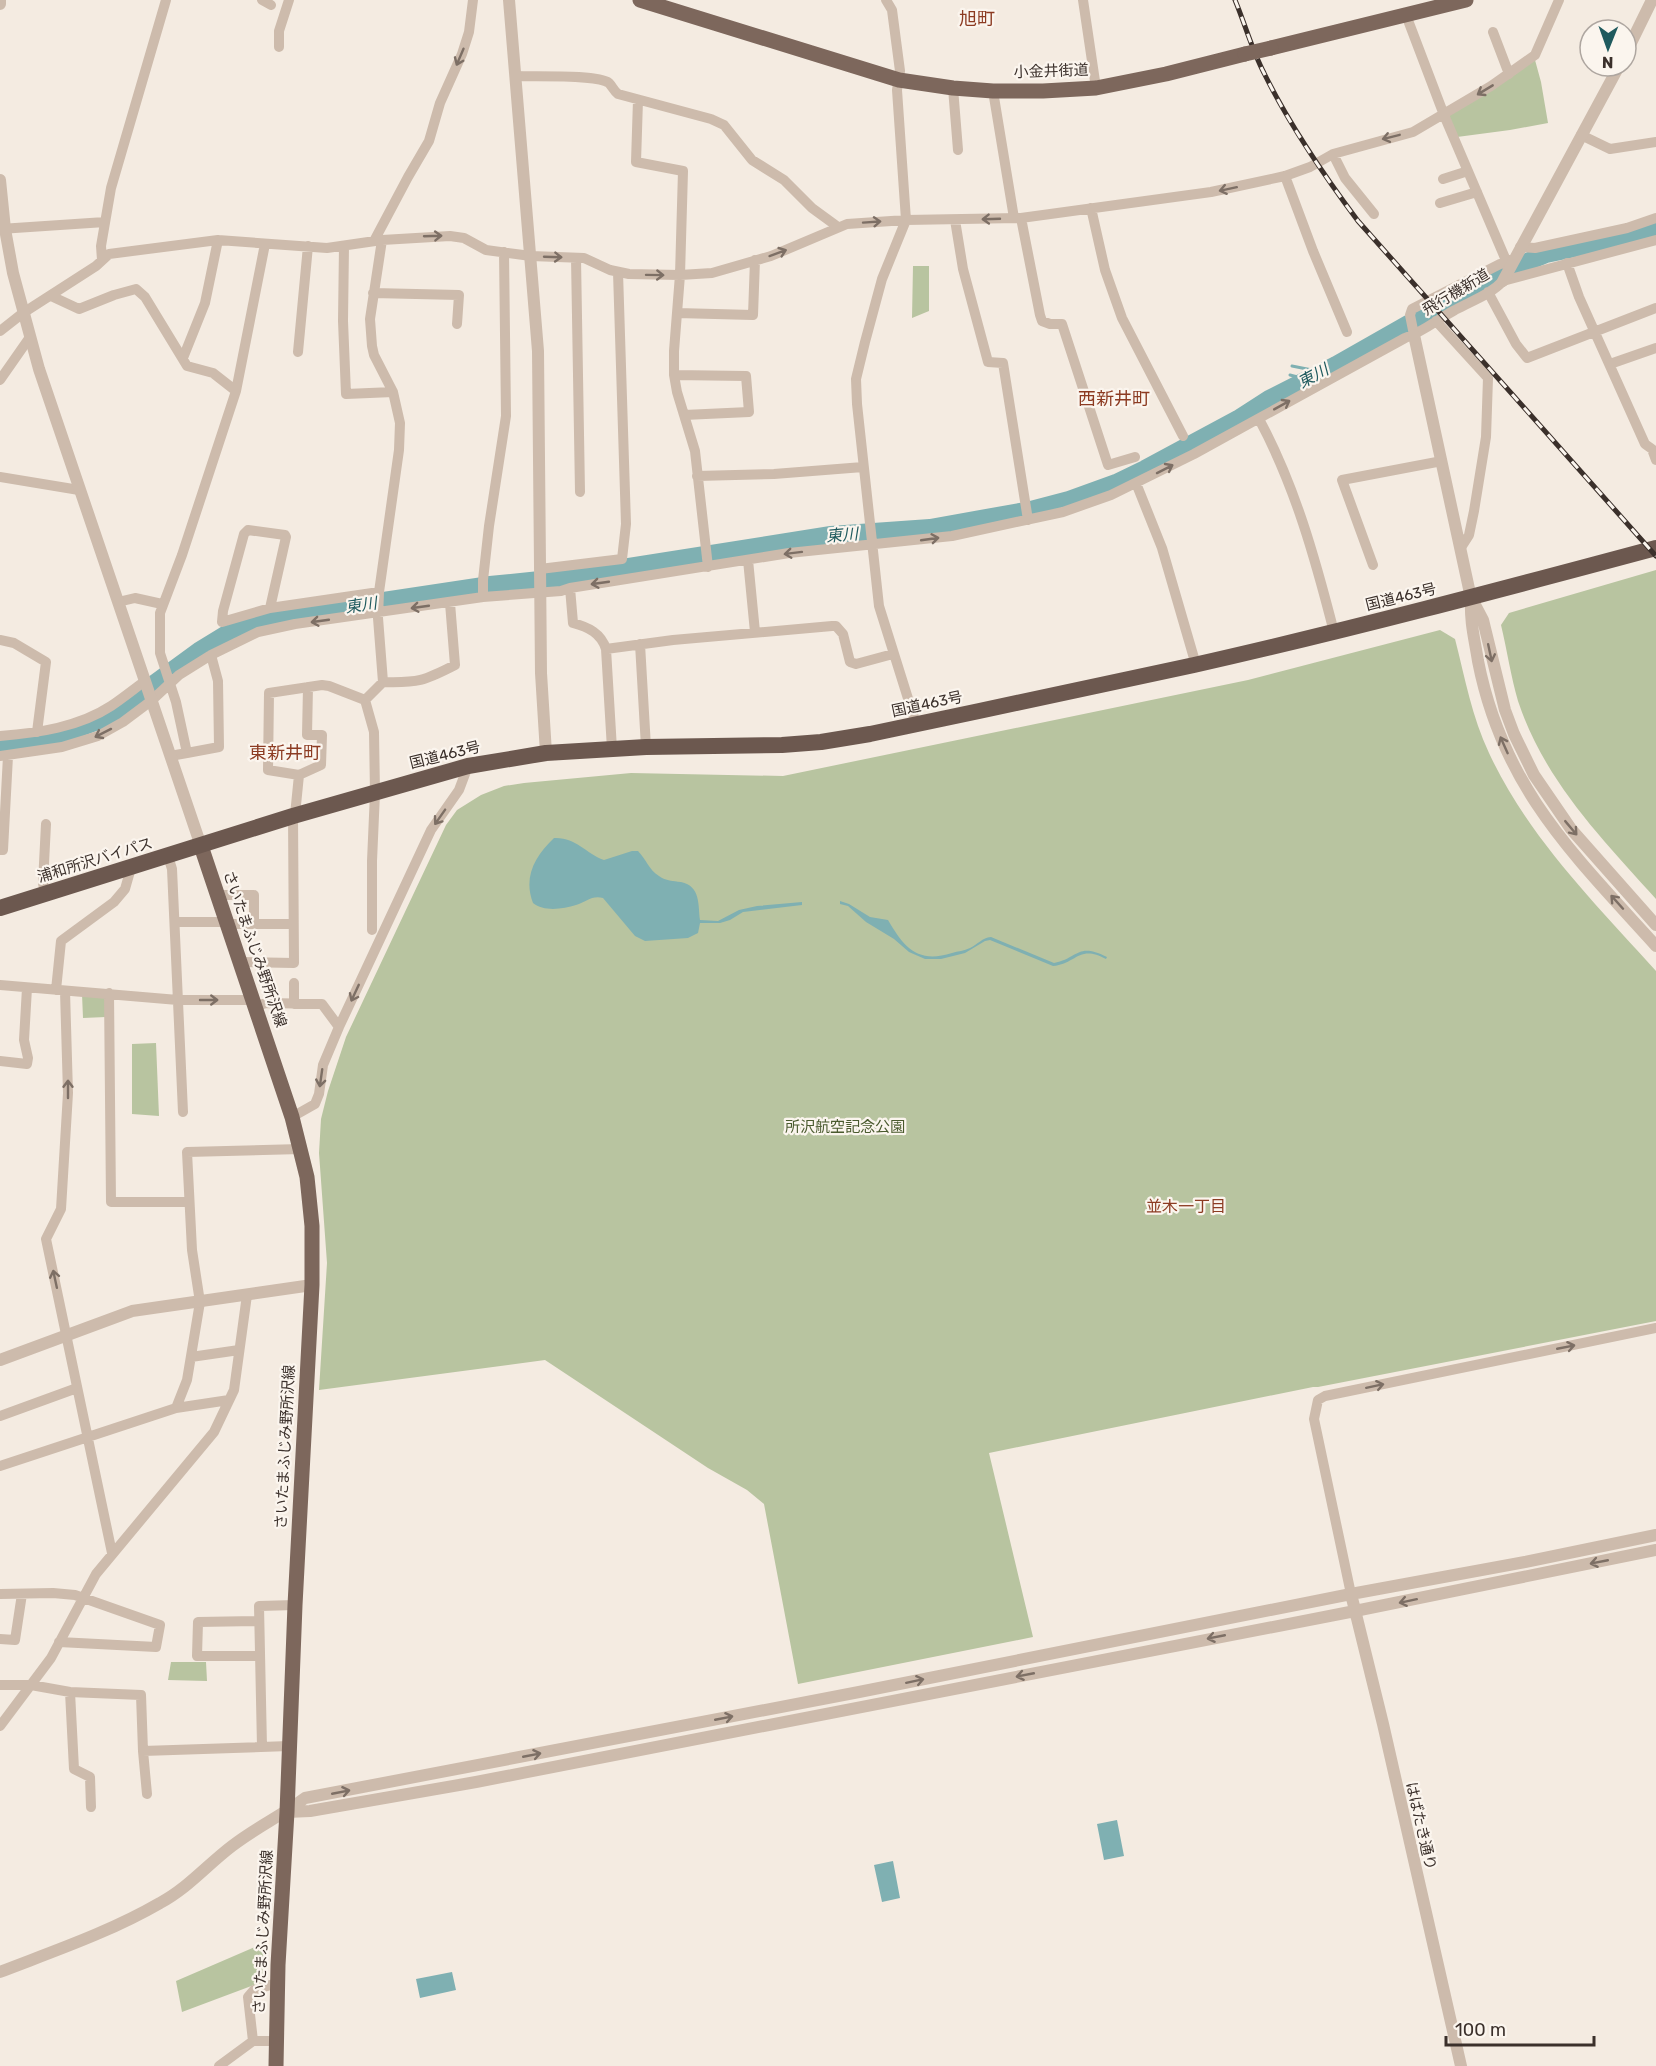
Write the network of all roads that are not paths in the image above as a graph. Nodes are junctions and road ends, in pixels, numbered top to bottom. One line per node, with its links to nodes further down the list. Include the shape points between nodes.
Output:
1 (166, 0): 40 (street, via 117,163)
2 (289, 0): 14 (street, via 279,32)
3 (473, 0): 44 (street, one-way to 44, via 466,43 440,103 429,141)
4 (509, 0): 16 (street)
5 (640, 0): 18 (main road, 小金井街道)
6 (1083, 0): 20 (street)
7 (1467, 0): 11 (main road, 小金井街道)
8 (1559, 0): 15 (street, via 1535,55)
9 (1652, 0): 12 (street)
10 (890, 2): 18 (street)
11 (1406, 15): 20 (main road, 小金井街道, bridge); 23 (street)
12 (1638, 28)
13 (1494, 32): 15 (street)
14 (279, 47)
15 (1509, 74): 23 (street, one-way to 23)
16 (516, 76): 22 (street, via 597,80 610,84 618,94); 51 (street)
17 (1612, 78): 24 (street, 飛行機新道)
18 (899, 80): 19 (main road, 小金井街道); 38 (street)
19 (952, 88): 21 (main road, 小金井街道); 26 (street)
20 (1096, 88): 21 (main road, 小金井街道)
21 (993, 91): 36 (street)
22 (638, 100): 41 (street, via 724,125 752,160 784,180); 58 (street, via 636,162 683,171)
23 (1444, 115): 27 (street, one-way to 27, via 1413,132); 28 (street)
24 (1581, 135): 25 (street, via 1610,149); 49 (street, 飛行機新道)
25 (1656, 142)
26 (958, 150)
27 (1333, 154): 29 (street); 35 (street, via 1345,178)
28 (1468, 171): 30 (street); 32 (street)
29 (1285, 176): 34 (street, one-way to 34, via 1211,192); 70 (street)
30 (1443, 179)
31 (0, 180): 42 (street)
32 (1477, 192): 33 (street); 55 (street, via 1505,258)
33 (1440, 203)
34 (1091, 208): 36 (street); 83 (street, via 1105,270 1122,318)
35 (1374, 214)
36 (1018, 218): 39 (street, one-way to 39); 84 (street, via 1042,321 1062,324 1108,465)
37 (1656, 218): 49 (street, via 1534,248)
38 (906, 220): 39 (street); 41 (street, one-way to 38); 87 (street, via 879,289 857,372)
39 (955, 220): 93 (street, via 987,362 1003,363)
40 (105, 222): 42 (street); 53 (street)
41 (838, 227): 54 (street, one-way to 41)
42 (3, 229): 64 (street)
43 (218, 240): 46 (street); 53 (street, via 116,252); 75 (street, via 205,303)
44 (378, 240): 48 (street); 50 (street, one-way to 50, via 450,236 464,238 486,250); 60 (street)
45 (1656, 240): 56 (street)
46 (265, 244): 47 (street); 79 (street)
47 (308, 246): 48 (street); 74 (street)
48 (345, 246): 80 (street, via 346,394)
49 (1520, 246): 55 (street, 飛行機新道)
50 (504, 252): 51 (street); 103 (street, via 506,416)
51 (531, 256): 52 (street, one-way to 52); 100 (street, via 538,351)
52 (576, 258): 57 (street); 92 (street)
53 (102, 260): 62 (street)
54 (755, 260): 58 (street, via 712,273); 65 (street, via 753,315)
55 (1512, 263): 59 (street, 飛行機新道); 71 (street, via 1500,264 1412,309)
56 (1567, 263): 59 (street); 68 (street)
57 (618, 272): 58 (street, one-way to 58); 100 (street, via 626,524 622,559)
58 (680, 275): 65 (street)
59 (1504, 280): 61 (street, 飛行機新道)
60 (373, 292): 67 (street, via 459,295); 80 (street, via 372,346)
61 (1488, 292): 66 (street, 飛行機新道); 68 (street, via 1525,357)
62 (51, 296): 64 (street); 75 (street, via 79,309 136,289)
63 (1656, 308): 68 (street)
64 (23, 313): 69 (street); 72 (street)
65 (677, 314): 77 (street)
66 (1436, 321): 71 (street, 飛行機新道); 96 (street, via 1488,378 1486,437 1474,511 1469,535)
67 (457, 324)
68 (1595, 331): 76 (street)
69 (0, 332)
70 (1347, 332)
71 (1414, 333): 82 (street, one-way to 71); 86 (street, 飛行機新道)
72 (30, 337): 78 (street); 91 (street)
73 (1656, 348): 76 (street)
74 (298, 352)
75 (183, 358): 79 (street, via 187,366 213,373)
76 (1610, 364): 85 (street, via 1645,444)
77 (674, 375): 81 (street); 81 (street, via 746,376 749,412)
78 (0, 380)
79 (236, 391): 108 (street, via 188,539)
80 (393, 392): 106 (street, via 400,423 399,450)
81 (684, 416): 88 (street)
82 (1258, 419): 90 (street, one-way to 82); 111 (street, via 1292,489)
83 (1183, 436)
84 (1135, 457)
85 (1656, 460)
86 (1442, 461): 96 (street, 飛行機新道); 99 (street, via 1342,480)
87 (863, 467): 88 (street); 94 (street)
88 (697, 476): 98 (street)
89 (0, 477): 91 (street)
90 (1136, 483): 93 (street, via 1084,506); 117 (street, via 1162,548)
91 (80, 490): 105 (street)
92 (580, 492)
93 (1028, 518): 94 (street, one-way to 93, via 952,536)
94 (871, 541): 97 (street, one-way to 97); 115 (street, via 879,606)
95 (1656, 548): 104 (highway, 国道463号)
96 (1460, 549): 104 (street, 飛行機新道)
97 (748, 560): 98 (street); 110 (street)
98 (707, 565): 101 (street, one-way to 101)
99 (1373, 565)
100 (540, 571): 102 (street)
101 (570, 588): 102 (street); 114 (street, via 573,623 593,631)
102 (541, 590): 103 (street); 130 (street)
103 (483, 595): 107 (street)
104 (1471, 598): 111 (highway, 国道463号); 149 (street, one-way to 149, via 1483,620 1505,710 1534,775 1571,829); 151 (street, one-way to 104, via 1563,841 1513,765 1481,678 1470,623)
105 (118, 602): 108 (street, via 135,598); 118 (street)
106 (379, 602): 107 (street, one-way to 106); 109 (street); 116 (street, one-way to 116, via 258,632); 120 (street)
107 (450, 603): 120 (street, via 455,665 427,680)
108 (162, 604): 119 (street, via 159,640)
109 (270, 608): 109 (street, via 222,622 248,530 286,537)
110 (755, 632): 113 (street); 115 (street, via 836,626 843,634 850,662 856,664)
111 (1334, 632): 117 (highway, 国道463号)
112 (0, 640): 125 (street, via 14,643 46,662)
113 (639, 644): 114 (street); 127 (street)
114 (606, 649): 128 (street)
115 (893, 654): 124 (street)
116 (211, 655): 119 (street); 129 (street, via 218,681 219,747)
117 (1196, 664): 124 (highway, 国道463号)
118 (145, 682): 122 (street); 125 (street, via 95,715)
119 (168, 682): 122 (street); 129 (street)
120 (383, 682): 123 (street)
121 (308, 687): 123 (street, via 329,686); 134 (street, via 307,735 322,735 321,765); 134 (street, via 269,693 268,770)
122 (151, 698): 131 (street, one-way to 131, via 123,722 98,736 62,747); 132 (street)
123 (365, 700): 135 (street, via 374,732)
124 (916, 724): 127 (highway, 国道463号, via 821,742)
125 (37, 732): 126 (street)
126 (0, 736)
127 (646, 747): 128 (highway, 国道463号)
128 (612, 749): 130 (highway, 国道463号)
129 (187, 753): 132 (street)
130 (546, 753): 133 (highway, 国道463号)
131 (4, 756): 139 (street)
132 (170, 756): 138 (street)
133 (468, 766): 135 (highway, 国道463号); 161 (street, one-way to 161, via 459,790 431,830)
134 (299, 776): 136 (street)
135 (375, 793): 136 (highway, 国道463号); 150 (street)
136 (294, 816): 138 (highway, 国道463号); 148 (street)
137 (46, 824): 142 (street)
138 (201, 846): 140 (highway, 浦和所沢バイパス); 143 (main road, さいたまふじみ野所沢線)
139 (0, 850)
140 (168, 856): 141 (highway, 浦和所沢バイパス); 145 (street)
141 (132, 868): 142 (highway, 浦和所沢バイパス); 156 (street, via 114,902 61,941)
142 (45, 894): 144 (highway, 浦和所沢バイパス)
143 (218, 895): 146 (main road, さいたまふじみ野所沢線); 147 (street, via 254,895)
144 (0, 908)
145 (175, 922): 146 (street); 158 (street)
146 (227, 923): 147 (street); 152 (main road, さいたまふじみ野所沢線)
147 (254, 924): 148 (street)
148 (292, 924): 152 (street, via 294,963)
149 (1656, 925)
150 (372, 930)
151 (1656, 946)
152 (240, 962): 159 (main road, さいたまふじみ野所沢線)
153 (294, 983): 160 (street)
154 (27, 988): 155 (street); 156 (street); 162 (street, via 27,1064)
155 (1, 989)
156 (61, 990): 157 (street); 171 (street, one-way to 156, via 46,1239 61,1209 68,1094)
157 (109, 993): 158 (street); 166 (street, via 111,1202)
158 (178, 1000): 159 (street, one-way to 159); 163 (street)
159 (254, 1003): 160 (street); 164 (main road, さいたまふじみ野所沢線)
160 (294, 1004): 161 (street, via 322,1004)
161 (339, 1027): 164 (street, one-way to 164, via 323,1065 315,1104)
162 (0, 1061)
163 (183, 1112)
164 (292, 1117): 165 (main road, さいたまふじみ野所沢線)
165 (301, 1149): 166 (street, via 187,1152); 167 (main road, さいたまふじみ野所沢線, via 311,1218)
166 (189, 1202): 169 (street)
167 (312, 1285): 168 (street); 188 (main road, さいたまふじみ野所沢線)
168 (247, 1295): 169 (street); 172 (street)
169 (200, 1302): 171 (street, via 132,1311); 173 (street)
170 (1656, 1328): 186 (street, one-way to 170, via 1314,1419 1318,1400)
171 (67, 1336): 174 (street); 175 (street)
172 (239, 1350): 173 (street); 176 (street)
173 (191, 1357): 177 (street)
174 (0, 1360)
175 (77, 1388): 178 (street); 179 (street)
176 (229, 1400): 177 (street); 183 (street, via 210,1438)
177 (176, 1408): 179 (street)
178 (0, 1416)
179 (88, 1437): 180 (street); 183 (street)
180 (0, 1466)
181 (1656, 1536): 186 (street)
182 (1656, 1550): 189 (street, one-way to 189)
183 (112, 1553): 187 (street)
184 (0, 1594): 185 (street)
185 (22, 1594): 187 (street); 191 (street, via 15,1640)
186 (1351, 1594): 189 (street, はばたき通り); 203 (street, one-way to 186, via 305,1798)
187 (83, 1597): 192 (street); 192 (street, via 160,1625 156,1647)
188 (295, 1605): 190 (street, via 259,1606); 198 (main road, さいたまふじみ野所沢線)
189 (1355, 1611): 203 (street, one-way to 203, via 476,1782); 210 (street, はばたき通り)
190 (259, 1621): 193 (street); 193 (street, via 198,1622 197,1656)
191 (0, 1639)
192 (59, 1642): 195 (street)
193 (260, 1656): 199 (street)
194 (0, 1685): 195 (street)
195 (31, 1685): 196 (street); 197 (street)
196 (70, 1692): 200 (street, via 141,1695); 202 (street, via 74,1769 90,1777)
197 (0, 1726)
198 (290, 1746): 199 (street); 203 (main road, さいたまふじみ野所沢線)
199 (262, 1747): 200 (street)
200 (143, 1751): 201 (street)
201 (147, 1794)
202 (91, 1807)
203 (287, 1812): 204 (street, via 254,1829 188,1885 159,1904); 205 (main road, さいたまふじみ野所沢線)
204 (0, 1972)
205 (277, 1983): 206 (street, via 254,1990 248,1997); 207 (main road, さいたまふじみ野所沢線)
206 (253, 2041): 207 (street); 208 (street)
207 (276, 2041): 209 (main road, さいたまふじみ野所沢線)
208 (219, 2066)
209 (276, 2066)
210 (1461, 2066)

